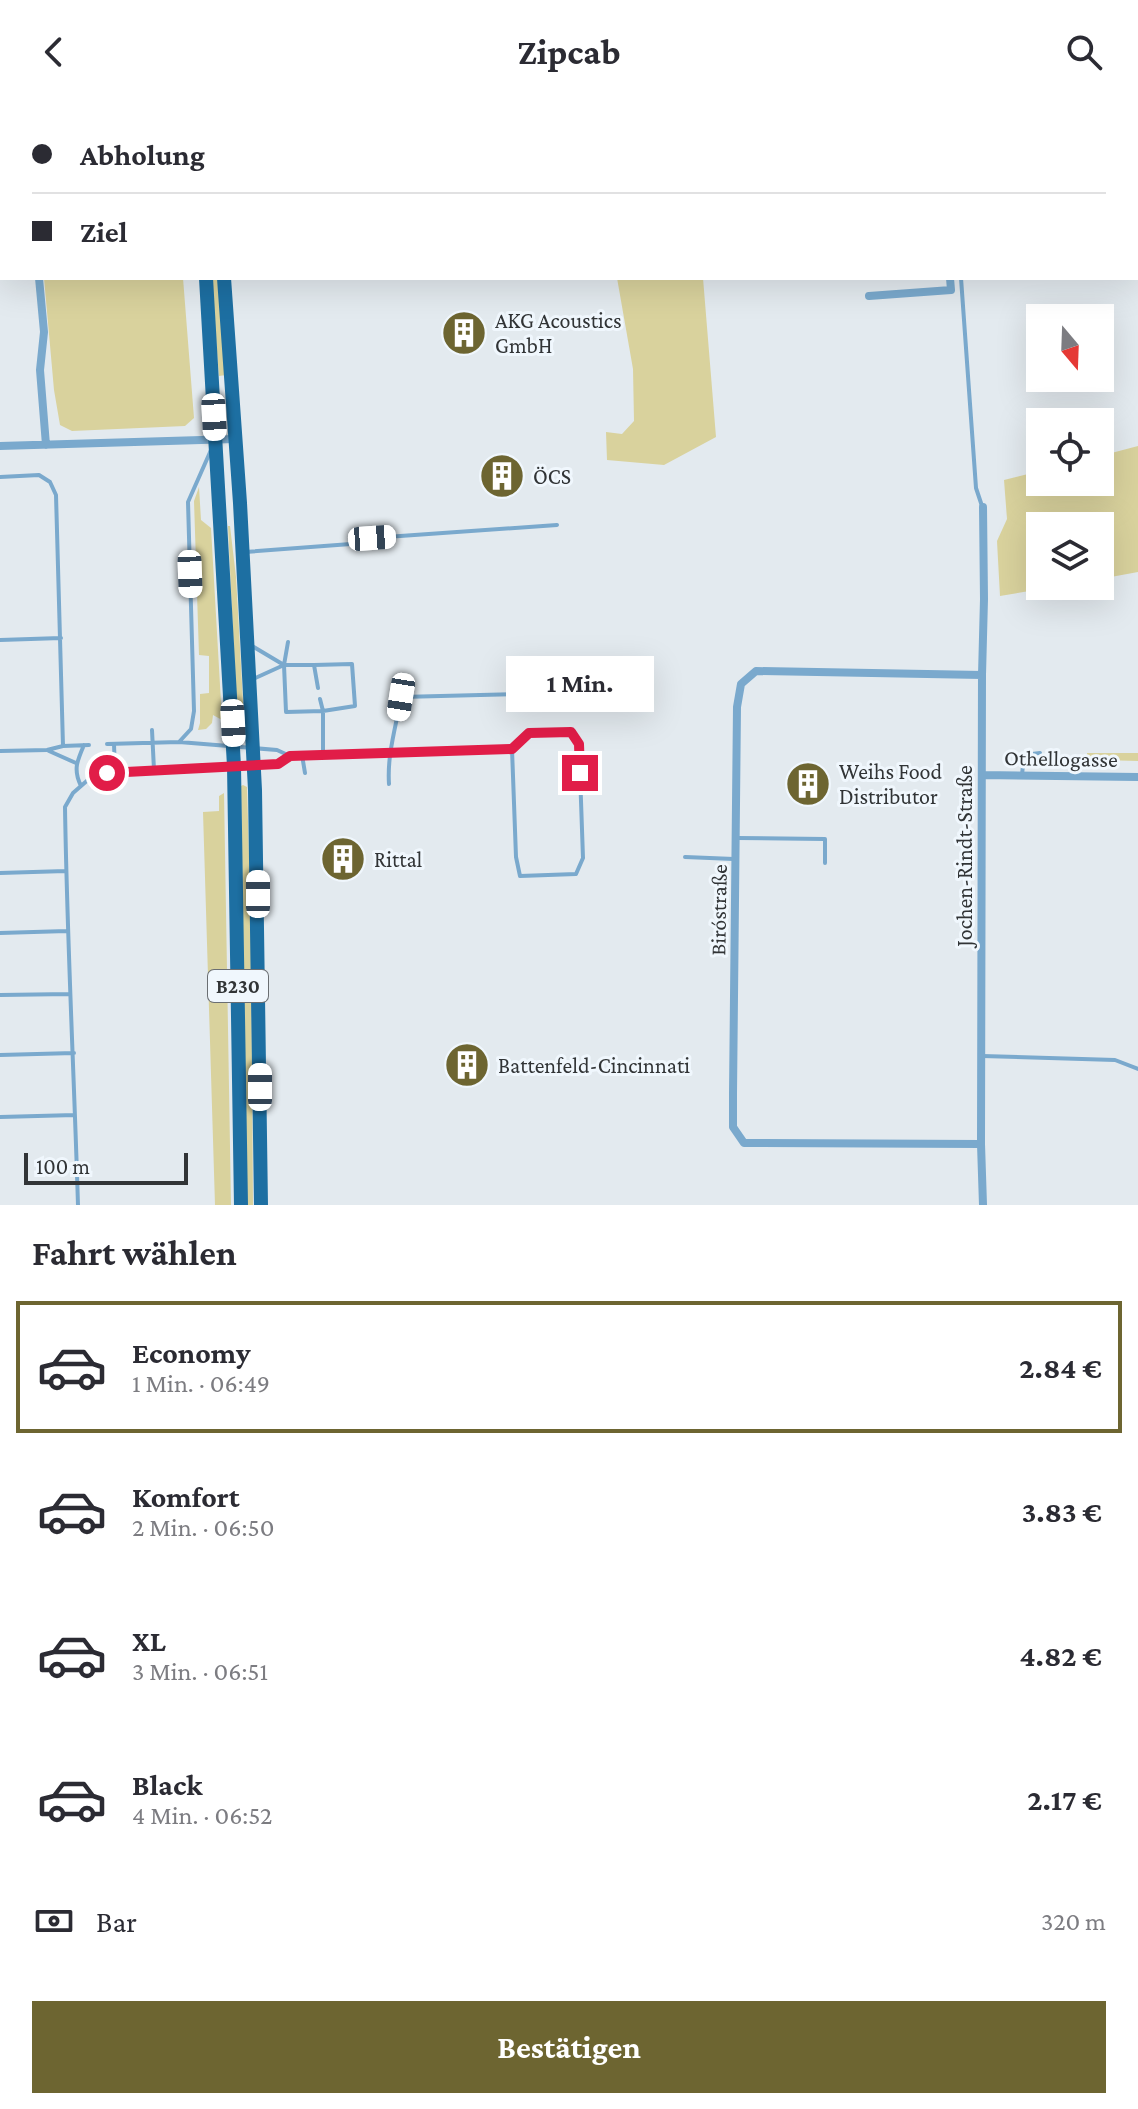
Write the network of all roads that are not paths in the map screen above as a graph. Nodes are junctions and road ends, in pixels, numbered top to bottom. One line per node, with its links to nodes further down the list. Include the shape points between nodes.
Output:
1 (39, 280): 11 (street)
2 (206, 280): 10 (main road, B230)
3 (224, 280): 9 (main road, B230)
4 (950, 280): 7 (street)
5 (961, 280): 6 (lane)
6 (962, 289): 7 (lane); 14 (lane, via 976,488)
7 (951, 290): 8 (street)
8 (869, 296)
9 (235, 439): 10 (street); 16 (main road, B230)
10 (215, 441): 11 (street); 31 (lane, via 188,502 194,711 191,729); 35 (main road, B230)
11 (46, 445): 12 (street)
12 (0, 446)
13 (0, 477): 17 (lane, via 39,475 56,495)
14 (983, 507): 23 (street, Jochen-Rindt-Straße)
15 (557, 525): 16 (lane)
16 (242, 552): 20 (main road, B230)
17 (61, 638): 18 (lane); 34 (lane)
18 (0, 640)
19 (288, 642): 21 (lane)
20 (247, 643): 21 (lane); 24 (main road, B230)
21 (284, 665): 22 (lane); 24 (lane); 28 (lane, via 286,712)
22 (314, 665): 25 (lane); 28 (lane, via 352,664 355,706)
23 (982, 675): 52 (street, Jochen-Rindt-Straße); 58 (street, Biróstraße, via 756,671 741,684 737,707)
24 (249, 681): 36 (main road, B230)
25 (318, 688)
26 (525, 694): 40 (lane, via 401,697)
27 (320, 699): 28 (lane)
28 (323, 711): 43 (lane)
29 (152, 730): 30 (lane)
30 (153, 742): 31 (lane); 33 (lane); 48 (lane)
31 (179, 742): 35 (lane)
32 (107, 744): 33 (lane)
33 (114, 744): 49 (lane)
34 (63, 746): 38 (lane); 45 (lane, via 86,745)
35 (234, 746): 36 (lane); 47 (main road, B230)
36 (252, 748): 44 (lane); 46 (main road, B230)
37 (512, 749): 37 (lane, via 520,876 576,874 583,858 579,744 571,732 529,733); 40 (lane)
38 (47, 750): 39 (lane); 45 (lane)
39 (0, 751)
40 (389, 752): 43 (lane); 56 (lane)
41 (1040, 753): 53 (lane, via 1024,755)
42 (302, 755): 43 (lane); 44 (lane); 51 (lane)
43 (323, 755)
44 (290, 756): 46 (lane, via 278,764)
45 (76, 763): 57 (lane)
46 (254, 765): 47 (lane); 77 (main road, B230)
47 (234, 766): 48 (lane); 76 (main road, B230)
48 (154, 770): 49 (lane)
49 (115, 772): 50 (lane)
50 (107, 773)
51 (305, 773)
52 (982, 775): 53 (street, Othellogasse); 70 (street, Jochen-Rindt-Straße)
53 (1022, 775): 54 (street, Othellogasse)
54 (1138, 777)
55 (89, 779): 57 (lane)
56 (389, 784)
57 (81, 786): 62 (lane, via 65,807)
58 (737, 838): 60 (street, Biróstraße); 61 (lane, via 825,839)
59 (685, 857): 60 (lane)
60 (736, 859): 74 (street, Biróstraße, via 733,1127 744,1143)
61 (825, 863)
62 (66, 871): 63 (lane); 64 (lane)
63 (0, 873)
64 (67, 931): 65 (lane); 66 (lane)
65 (0, 933)
66 (71, 994): 67 (lane); 68 (lane)
67 (0, 995)
68 (74, 1053): 69 (lane); 72 (lane)
69 (0, 1055)
70 (982, 1056): 71 (lane, via 1115,1060); 74 (street, Jochen-Rindt-Straße)
71 (1138, 1069)
72 (75, 1115): 73 (lane); 75 (lane)
73 (0, 1117)
74 (981, 1144): 78 (street, Jochen-Rindt-Straße)
75 (78, 1205)
76 (241, 1205)
77 (261, 1205)
78 (983, 1205)

